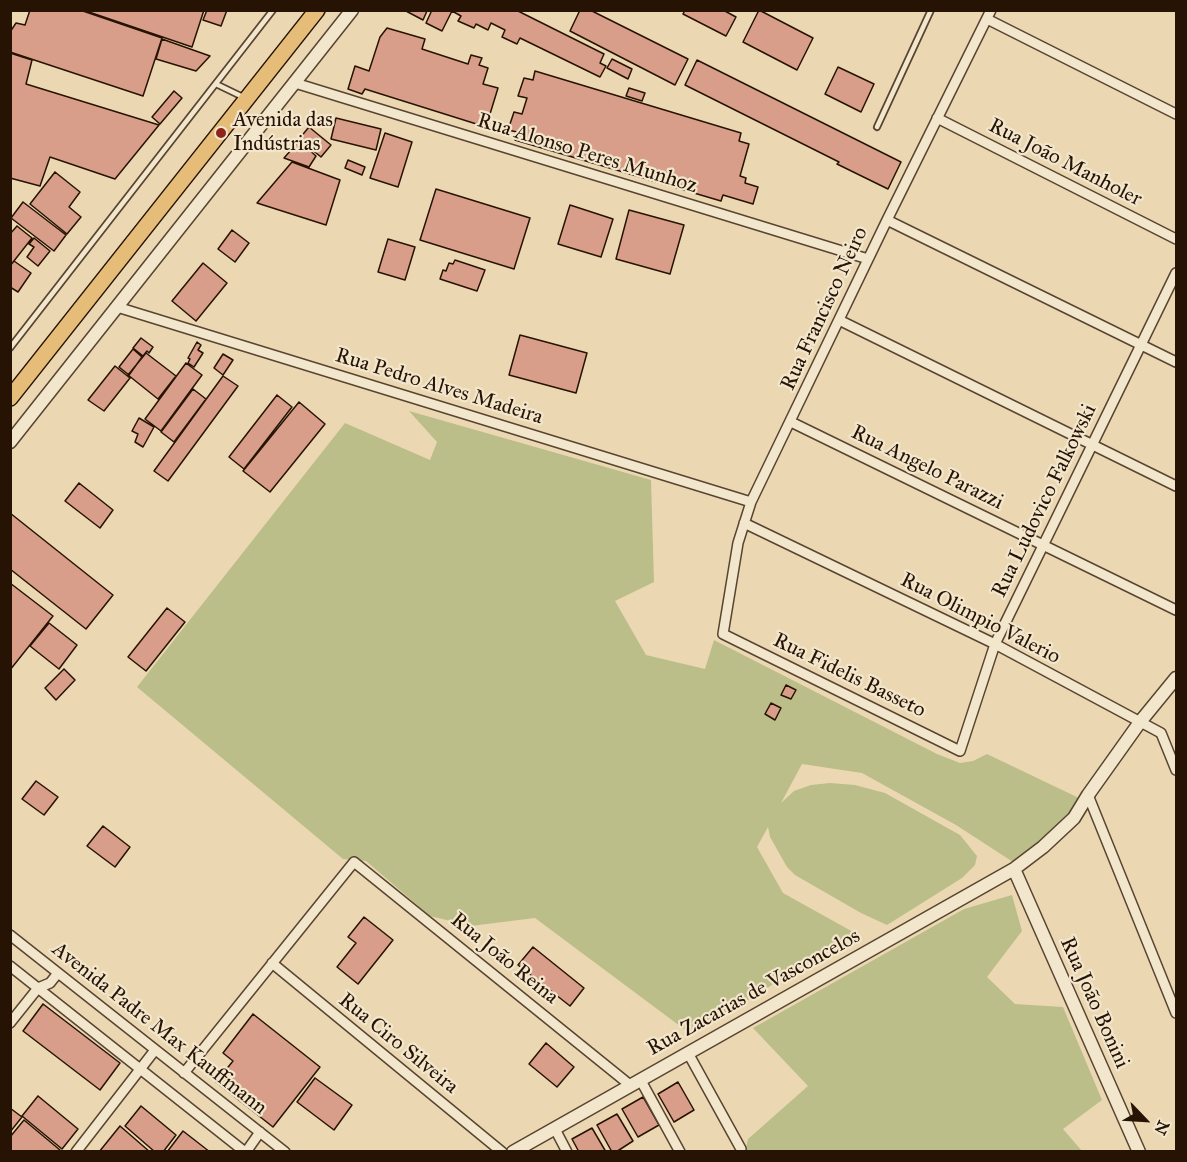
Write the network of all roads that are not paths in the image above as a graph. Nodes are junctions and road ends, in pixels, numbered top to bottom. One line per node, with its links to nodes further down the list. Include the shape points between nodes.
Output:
1 (273, 10): 7 (lane)
2 (317, 10): 8 (main road)
3 (352, 10): 6 (street)
4 (931, 10): 11 (lane)
5 (989, 15): 9 (street); 10 (street, Rua Francisco Neiro)
6 (295, 83): 14 (street, Rua Alonso Peres Munhoz); 16 (street)
7 (216, 84): 8 (lane); 19 (lane)
8 (248, 99): 21 (main road)
9 (1176, 114)
10 (937, 118): 12 (street, Rua Francisco Neiro); 13 (street, Rua João Manholer)
11 (878, 127)
12 (887, 220): 14 (street, Rua Francisco Neiro); 18 (street)
13 (1176, 239)
14 (868, 259): 17 (street, Rua Francisco Neiro)
15 (1176, 273): 18 (street, Rua Ludovico Falkowski)
16 (117, 307): 23 (street); 26 (street, Rua Pedro Alves Madeira)
17 (839, 320): 22 (street, Rua Francisco Neiro); 24 (street)
18 (1141, 345): 20 (street); 24 (street, Rua Ludovico Falkowski)
19 (10, 348)
20 (1176, 362)
21 (13, 391)
22 (791, 422): 26 (street, Rua Francisco Neiro); 28 (street, Rua Angelo Parazzi)
23 (10, 442)
24 (1092, 445): 25 (street); 28 (street, Rua Ludovico Falkowski)
25 (1176, 486)
26 (751, 502): 27 (street, Rua Francisco Neiro)
27 (744, 523): 30 (street, Rua Francisco Neiro); 31 (street, Rua Olimpio Valerio)
28 (1043, 544): 29 (street, Rua Angelo Parazzi); 31 (street, Rua Ludovico Falkowski)
29 (1176, 610)
30 (723, 634): 34 (street, Rua Fidelis Basseto)
31 (995, 644): 33 (street, Rua Olimpio Valerio); 34 (street, Rua Ludovico Falkowski)
32 (1176, 678): 33 (street, Rua Zacarias de Vasconcelos)
33 (1140, 722): 35 (street, Rua Olimpio Valerio, via 1161,733); 36 (street, Rua Zacarias de Vasconcelos)
34 (960, 751)
35 (1176, 770)
36 (1088, 795): 37 (street, Rua Zacarias de Vasconcelos, via 1074,818); 43 (street)
37 (1014, 869): 46 (street, Rua Zacarias de Vasconcelos); 60 (street, Rua João Bonini)
38 (10, 935): 41 (street, Avenida Padre Max Kauffmann)
39 (272, 963): 48 (street); 49 (street, Rua João Reina, via 354,862); 56 (street, Rua Ciro Silveira)
40 (10, 966): 42 (street, Avenida Padre Max Kauffmann)
41 (58, 973): 42 (street, via 50,983); 45 (street, Avenida Padre Max Kauffmann)
42 (38, 988): 44 (street); 47 (street, Avenida Padre Max Kauffmann)
43 (1176, 1013)
44 (10, 1023)
45 (155, 1050): 47 (street); 48 (street, Avenida Padre Max Kauffmann)
46 (688, 1053): 49 (street, Rua Zacarias de Vasconcelos); 52 (street)
47 (140, 1070): 53 (street); 54 (street, Avenida Padre Max Kauffmann)
48 (184, 1073): 51 (street, Avenida Padre Max Kauffmann)
49 (635, 1082): 50 (street, Rua Zacarias de Vasconcelos); 59 (street)
50 (555, 1129): 57 (street, Rua Zacarias de Vasconcelos); 58 (street)
51 (260, 1132): 54 (street); 55 (street, Avenida Padre Max Kauffmann)
52 (741, 1149)
53 (76, 1152)
54 (245, 1152)
55 (285, 1152)
56 (502, 1152)
57 (513, 1152)
58 (567, 1152)
59 (680, 1152)
60 (1139, 1152)

